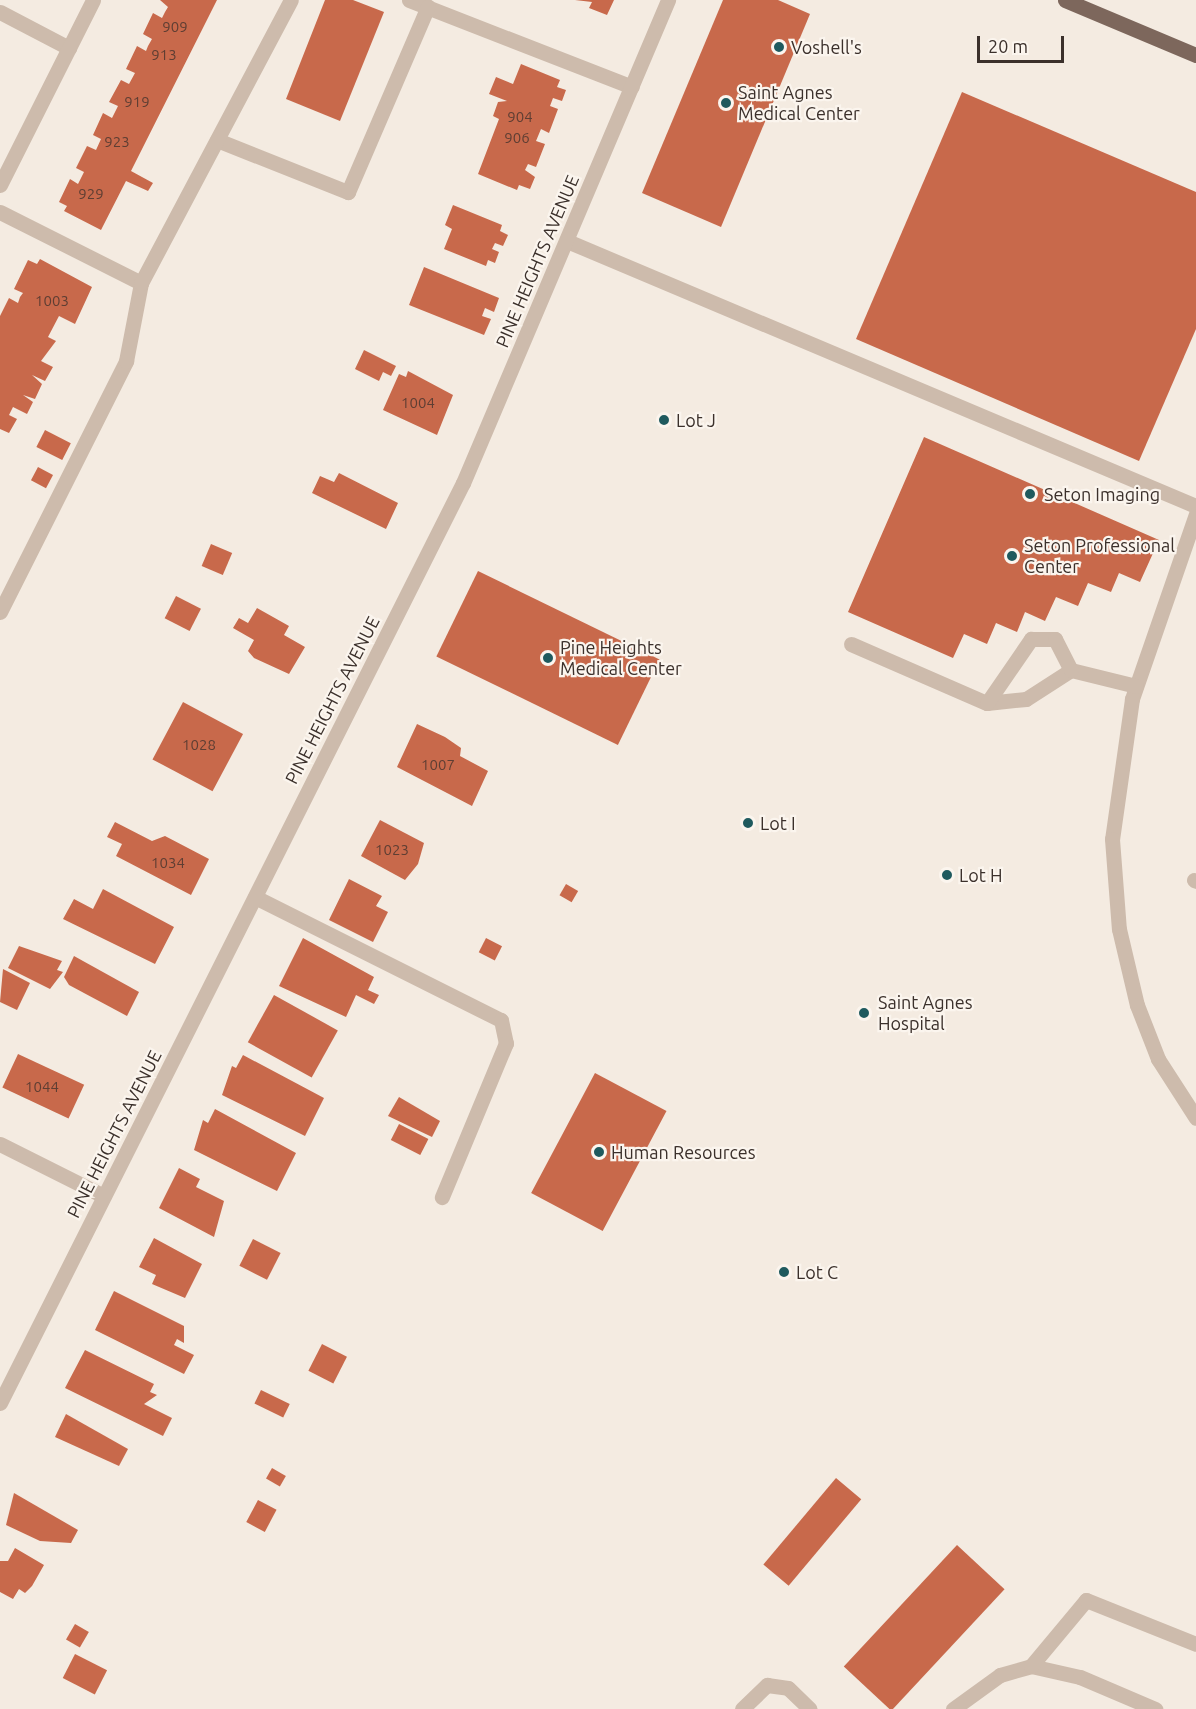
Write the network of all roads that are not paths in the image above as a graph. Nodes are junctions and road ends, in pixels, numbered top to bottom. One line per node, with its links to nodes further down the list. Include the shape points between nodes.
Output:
1 (93, 0): 8 (street)
2 (291, 0): 11 (street)
3 (409, 0): 6 (street)
4 (668, 0): 10 (street, PINE HEIGHTS AVENUE)
5 (1065, 0): 9 (main road)
6 (428, 6): 10 (street); 11 (street, via 348,192)
7 (0, 12): 8 (street)
8 (69, 48): 12 (street)
9 (1196, 55)
10 (632, 87): 14 (street, PINE HEIGHTS AVENUE)
11 (217, 140): 15 (street)
12 (0, 185)
13 (0, 212): 15 (street)
14 (567, 241): 16 (street); 23 (street, PINE HEIGHTS AVENUE, via 463,483)
15 (141, 283): 18 (street, via 126,361)
16 (1196, 506)
17 (1196, 514): 21 (street)
18 (0, 612)
19 (851, 644): 22 (street)
20 (1071, 670): 21 (street); 22 (street, via 1026,699); 22 (street, via 1055,639 1031,639)
21 (1136, 686): 24 (street, via 1115,794 1119,929 1145,1026)
22 (987, 703)
23 (255, 897): 26 (street, PINE HEIGHTS AVENUE); 27 (street, via 501,1020 506,1043)
24 (1196, 1119)
25 (0, 1144): 26 (street)
26 (104, 1196): 28 (street, PINE HEIGHTS AVENUE)
27 (442, 1197)
28 (0, 1403)
29 (1196, 1644): 30 (street, via 1086,1600)
30 (1031, 1666): 33 (street, via 1000,1675); 34 (street, via 1080,1677)
31 (742, 1709): 32 (street, via 767,1685 788,1688)
32 (810, 1709)
33 (953, 1709)
34 (1155, 1709)

